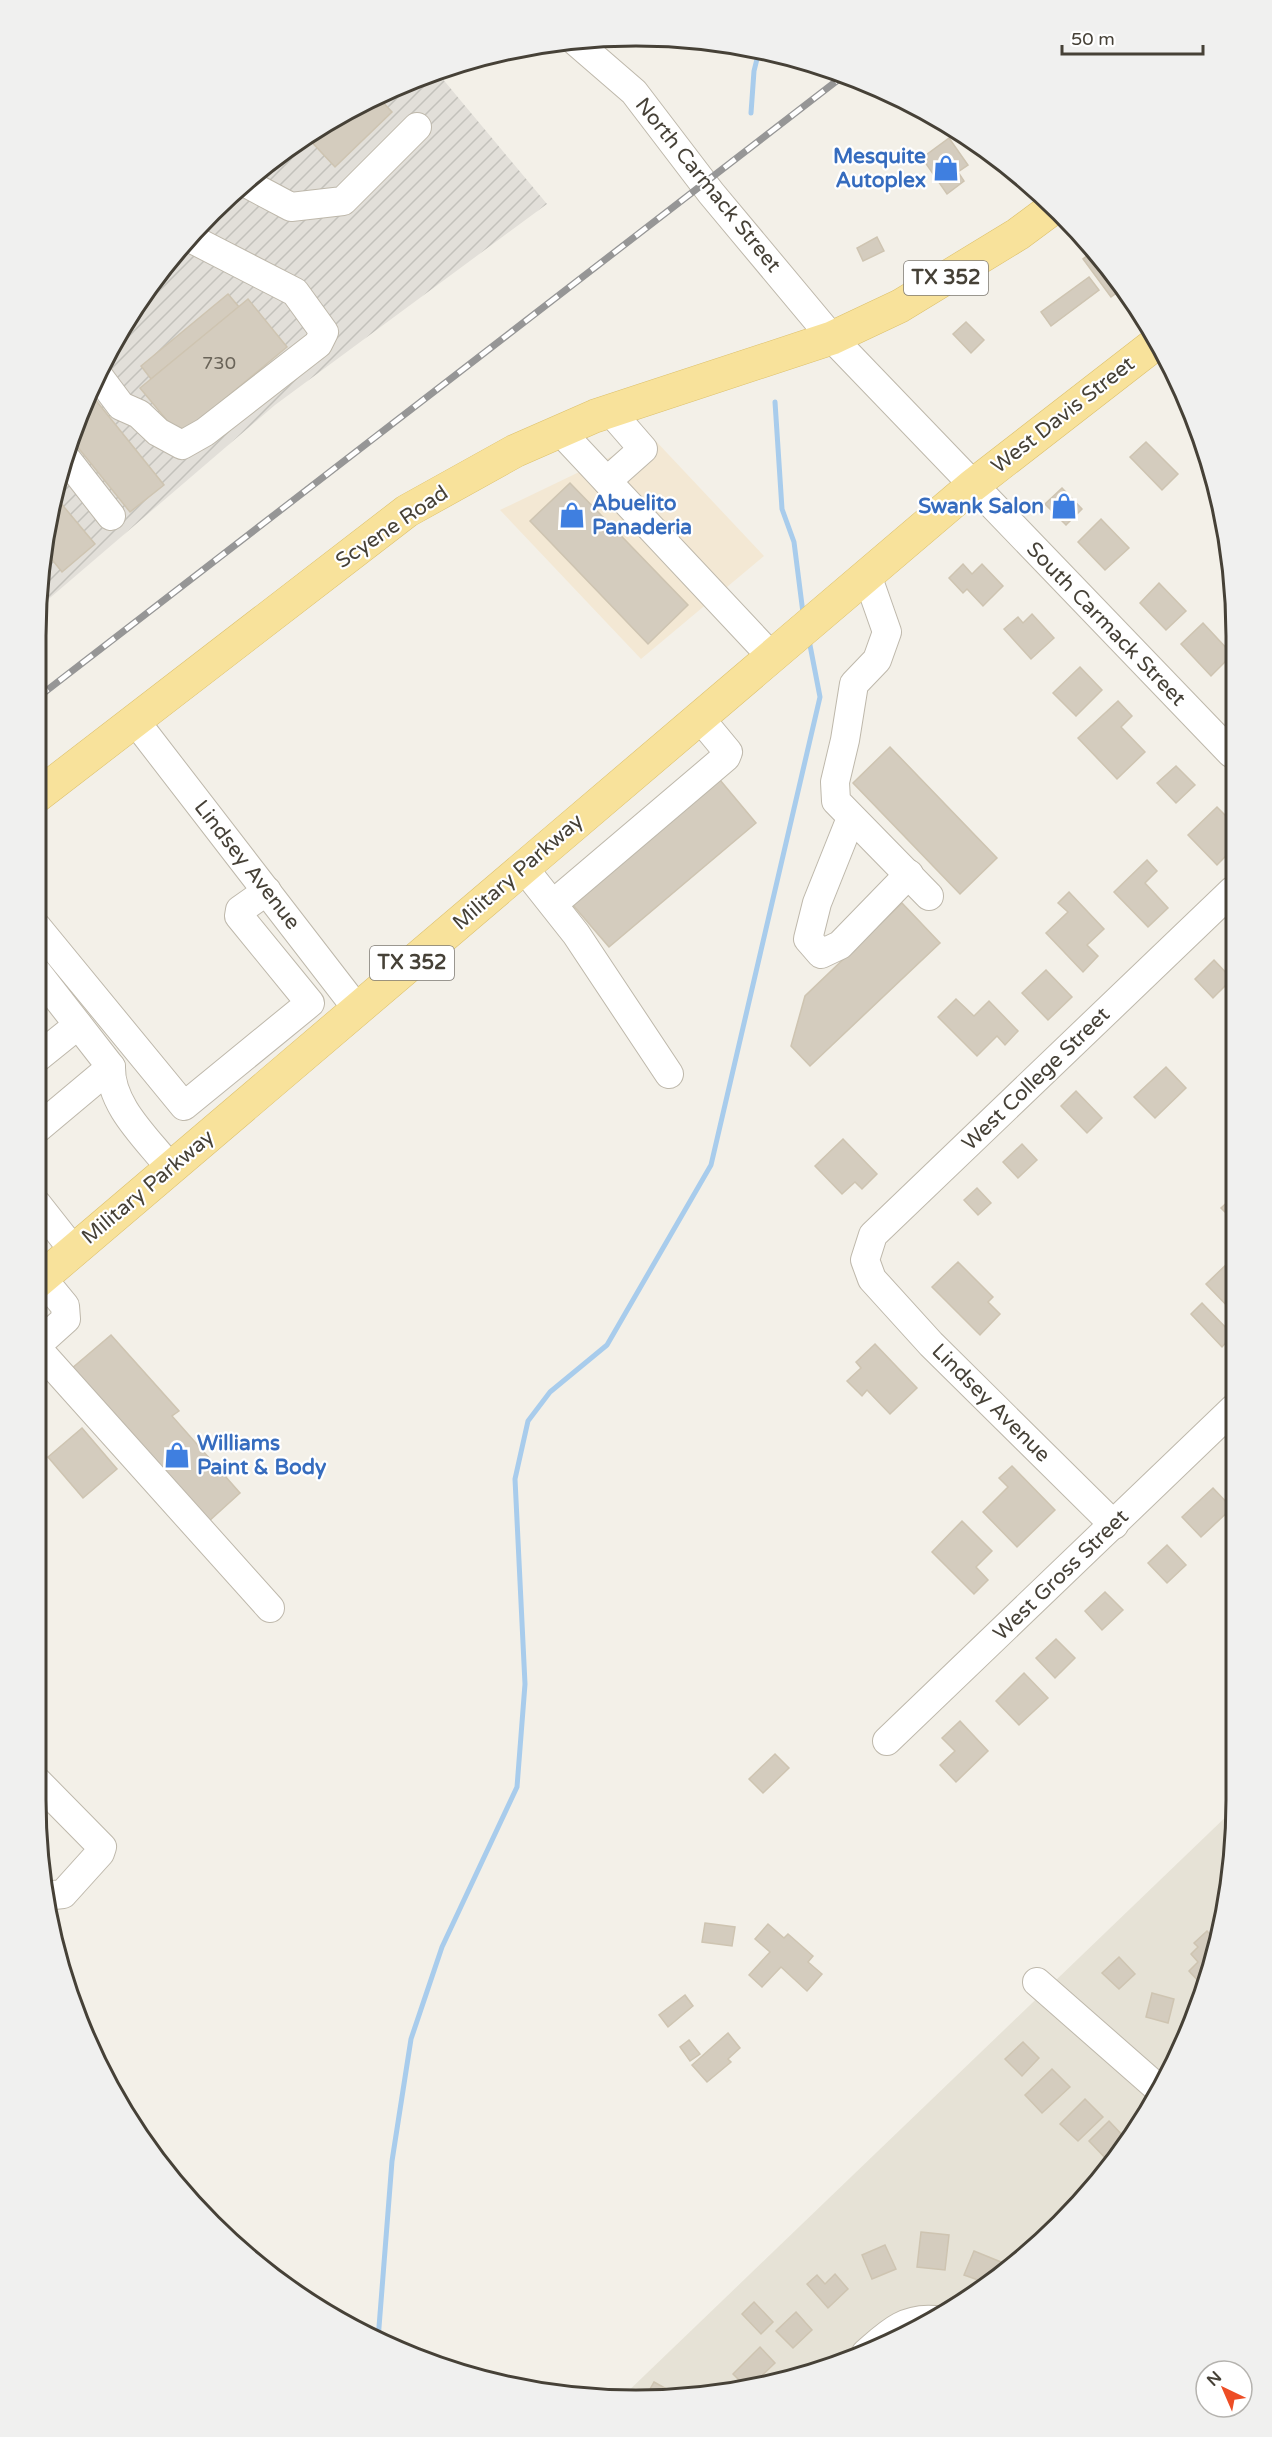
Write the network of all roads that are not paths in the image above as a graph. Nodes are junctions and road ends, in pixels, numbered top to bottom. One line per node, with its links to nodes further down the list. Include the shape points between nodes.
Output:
1 (585, 49): 6 (street, North Carmack Street, via 634,92 711,193)
2 (417, 127): 3 (street, via 343,201 291,207)
3 (254, 187)
4 (1046, 213): 6 (main road, TX 352, via 900,306)
5 (198, 242): 8 (street, via 295,292 324,332 318,344 206,432 182,445 121,406)
6 (832, 338): 9 (main road, Scyene Road / TX 352); 13 (street, South Carmack Street)
7 (1150, 348): 13 (main road, West Davis Street / TX 352)
8 (103, 383)
9 (610, 411): 10 (main road, Scyene Road / TX 352); 12 (street, via 643,449)
10 (560, 431): 12 (street); 18 (main road, Scyene Road / TX 352, via 515,451 407,511)
11 (72, 466): 14 (street)
12 (607, 481): 16 (street)
13 (972, 486): 15 (main road, Military Parkway / TX 352); 19 (street, South Carmack Street)
14 (111, 516)
15 (867, 575): 16 (main road, Military Parkway / TX 352); 21 (street, via 887,632 877,660 854,684 835,782 836,801)
16 (779, 649): 17 (main road, Military Parkway / TX 352)
17 (699, 717): 22 (main road, Military Parkway / TX 352); 27 (street, via 728,752 726,757)
18 (136, 722): 20 (main road, Scyene Road / TX 352); 24 (street, Lindsey Avenue)
19 (1226, 748)
20 (46, 789)
21 (851, 818): 23 (street); 23 (street, via 817,903 808,939 821,954 840,945)
22 (524, 867): 27 (street); 32 (main road, Military Parkway / TX 352)
23 (909, 874): 25 (street)
24 (267, 891): 29 (street, Lindsey Avenue); 30 (street, via 240,910 239,916)
25 (929, 896)
26 (1226, 897): 42 (street, West College Street, via 873,1235 865,1260)
27 (553, 904): 36 (street)
28 (46, 938): 30 (street, via 184,1106 308,1006 309,1000)
29 (308, 944): 30 (street); 32 (street, Lindsey Avenue)
30 (280, 965)
31 (46, 984): 33 (street)
32 (358, 1010): 38 (main road, Military Parkway / TX 352)
33 (78, 1025): 34 (street); 35 (street)
34 (46, 1051)
35 (111, 1067): 37 (street); 38 (street, via 111,1081 122,1106)
36 (669, 1074)
37 (46, 1121)
38 (170, 1168): 40 (main road, Military Parkway / TX 352)
39 (46, 1215): 40 (street)
40 (74, 1251): 41 (main road, Military Parkway / TX 352)
41 (46, 1274)
42 (872, 1279): 47 (street, Lindsey Avenue, via 931,1344)
43 (46, 1287): 44 (street, via 65,1306 66,1319)
44 (46, 1338)
45 (46, 1358): 48 (street)
46 (1226, 1416): 47 (street, West Gross Street)
47 (1114, 1525): 49 (street, West Gross Street)
48 (270, 1608)
49 (887, 1741)
50 (46, 1790): 51 (street, via 102,1847 63,1894)
51 (55, 1895)
52 (1037, 1982): 53 (street)
53 (1153, 2084)
54 (918, 2319): 55 (street)
55 (890, 2333)

